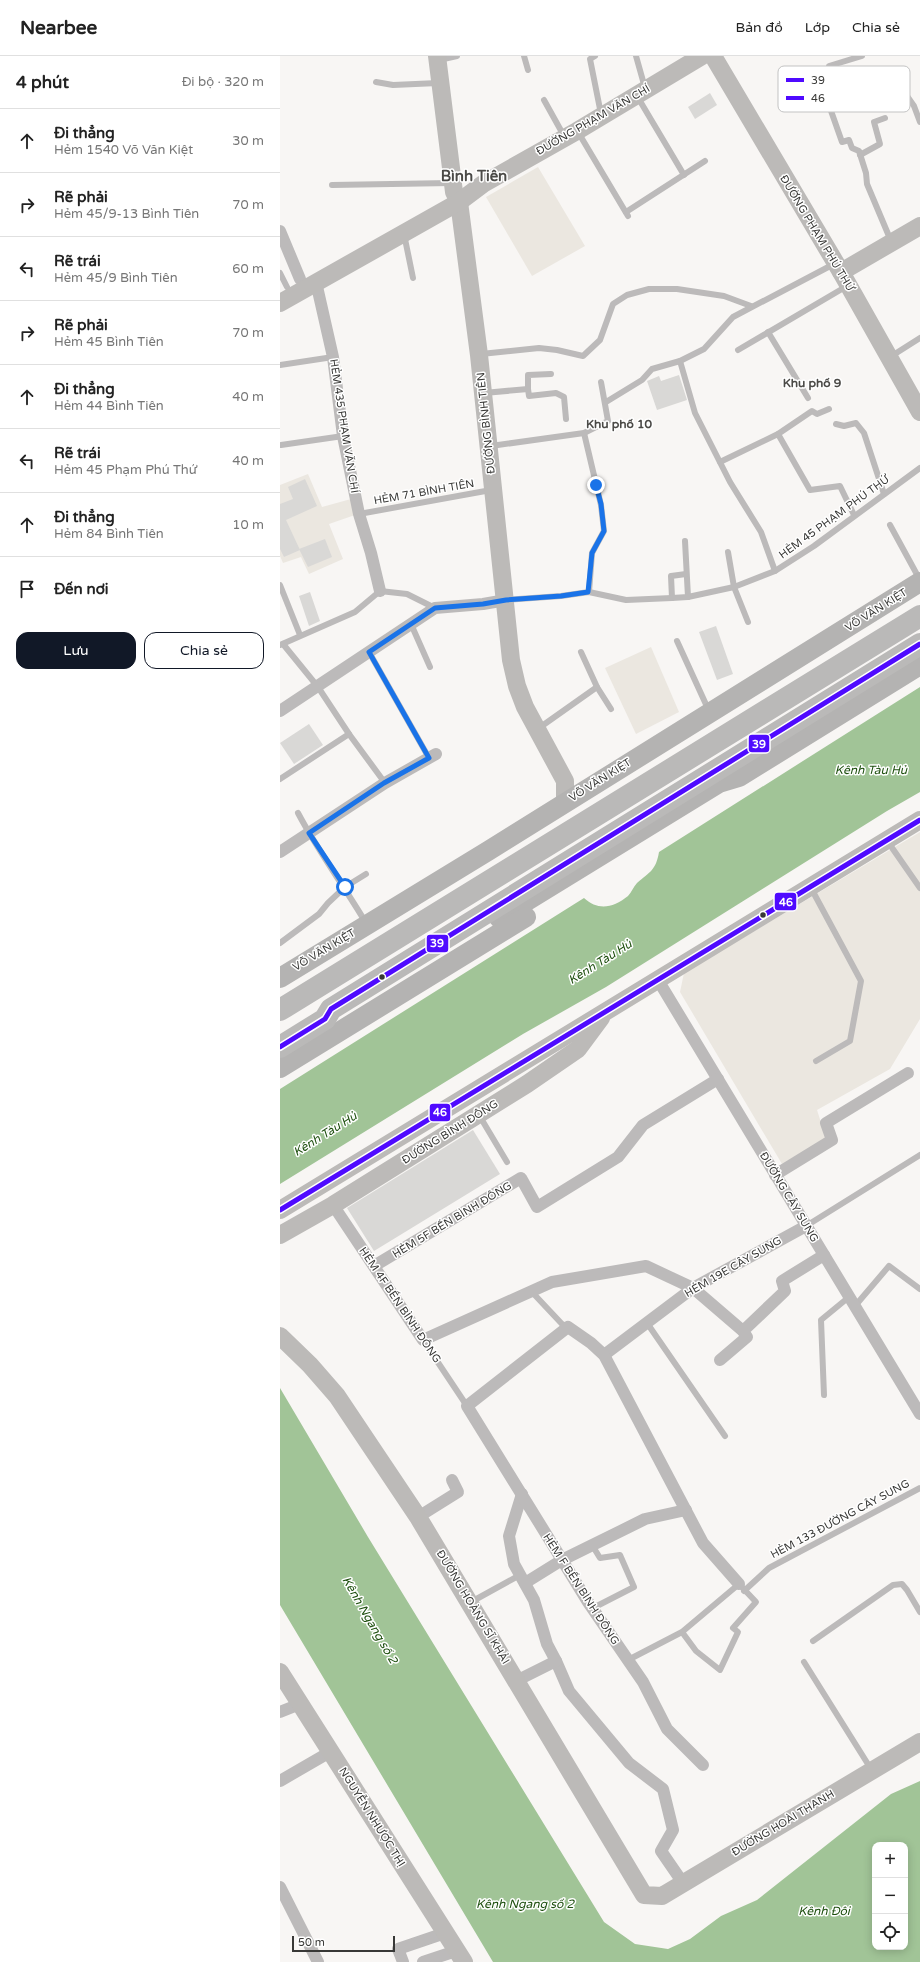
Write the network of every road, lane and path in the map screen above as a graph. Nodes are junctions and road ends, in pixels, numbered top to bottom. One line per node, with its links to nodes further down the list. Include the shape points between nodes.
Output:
1 (457, 56): 8 (lane)
2 (524, 56): 10 (lane)
3 (595, 56): 17 (lane, via 590,59)
4 (636, 56): 13 (lane)
5 (702, 56): 13 (street, ĐƯỜNG PHẠM VĂN CHÍ)
6 (713, 56): 30 (street, ĐƯỜNG PHẠM PHÚ THỨ)
7 (862, 56): 9 (lane)
8 (437, 58): 12 (street, ĐƯỜNG BÌNH TIÊN)
9 (829, 66)
10 (528, 70)
11 (376, 82): 12 (lane, via 393,85)
12 (440, 83): 25 (street, ĐƯỜNG BÌNH TIÊN)
13 (641, 92): 17 (street, ĐƯỜNG PHẠM VĂN CHÍ); 23 (lane)
14 (544, 100): 20 (lane)
15 (910, 100): 19 (lane)
16 (831, 112): 21 (lane, via 842,142 849,140 852,148 859,151)
17 (602, 116): 20 (street, ĐƯỜNG PHẠM VĂN CHÍ)
18 (885, 118): 21 (lane, via 874,122 880,144)
19 (920, 122)
20 (571, 134): 23 (lane, via 627,214); 25 (street, ĐƯỜNG PHẠM VĂN CHÍ, via 483,184)
21 (860, 155): 29 (lane, via 867,184)
22 (705, 161): 23 (lane)
23 (684, 175)
24 (332, 186): 25 (lane)
25 (455, 192): 28 (street, ĐƯỜNG PHẠM VĂN CHÍ); 32 (street, ĐƯỜNG PHẠM VĂN CHÍ); 37 (street, ĐƯỜNG BÌNH TIÊN)
26 (920, 226): 29 (street)
27 (280, 231): 32 (street, HẺM 435 PHẠM VĂN CHÍ)
28 (404, 232): 31 (lane); 32 (street, ĐƯỜNG PHẠM VĂN CHÍ)
29 (892, 243): 30 (street)
30 (841, 274): 33 (lane); 34 (lane); 39 (street, ĐƯỜNG PHẠM PHÚ THỨ)
31 (414, 278)
32 (290, 286): 38 (street, HẺM 435 PHẠM VĂN CHÍ)
33 (751, 306): 37 (lane, via 724,296 677,289 649,289 627,295 613,304 600,340 583,356 539,348); 40 (lane, via 733,317 704,349)
34 (768, 332): 36 (lane); 46 (lane)
35 (920, 338): 39 (lane)
36 (738, 350)
37 (479, 355): 45 (street, ĐƯỜNG BÌNH TIÊN)
38 (333, 358): 41 (lane); 54 (street, HẺM 435 PHẠM VĂN CHÍ)
39 (889, 358): 49 (street, ĐƯỜNG PHẠM PHÚ THỨ)
40 (680, 361): 47 (lane, via 652,369 642,380); 57 (lane, via 695,413)
41 (280, 365)
42 (551, 374): 44 (lane, via 528,375)
43 (601, 382): 47 (lane)
44 (528, 390): 45 (lane); 50 (lane, via 529,396 562,394)
45 (483, 393): 56 (street, ĐƯỜNG BÌNH TIÊN)
46 (808, 398)
47 (606, 402): 52 (lane, via 608,421)
48 (829, 409): 53 (lane, via 817,414 812,411)
49 (920, 412)
50 (566, 419)
51 (836, 424): 60 (lane, via 844,426 856,423 864,433)
52 (584, 433): 56 (lane); 72 (lane, via 601,504 604,531 592,553)
53 (778, 434): 57 (lane); 62 (lane, via 810,490 840,486)
54 (343, 436): 55 (lane); 61 (street, HẺM 435 PHẠM VĂN CHÍ)
55 (281, 445)
56 (489, 446): 59 (street, ĐƯỜNG BÌNH TIÊN)
57 (720, 462): 66 (lane, via 761,532)
58 (920, 468): 60 (lane, HẺM 45 PHẠM PHÚ THỨ)
59 (493, 490): 61 (lane, HẺM 71 BÌNH TIÊN); 75 (street, ĐƯỜNG BÌNH TIÊN)
60 (884, 494): 62 (lane, HẺM 45 PHẠM PHÚ THỨ)
61 (359, 514): 71 (street, HẺM 435 PHẠM VĂN CHÍ)
62 (854, 515): 66 (lane, HẺM 45 PHẠM PHÚ THỨ, via 814,546)
63 (890, 525): 68 (lane)
64 (685, 541): 67 (lane)
65 (728, 552): 70 (lane)
66 (775, 571): 70 (lane, HẺM 45 PHẠM PHÚ THỨ)
67 (686, 574): 73 (lane); 74 (lane, via 671,576)
68 (920, 582): 92 (main road, VÕ VĂN KIỆT)
69 (280, 584): 80 (lane)
70 (734, 587): 73 (lane, HẺM 45 PHẠM PHÚ THỨ); 78 (lane)
71 (380, 592): 76 (lane, via 407,594); 80 (lane, via 355,612)
72 (588, 592): 74 (lane, HẺM 45 PHẠM PHÚ THỨ, via 626,600); 75 (lane)
73 (688, 597): 74 (lane, HẺM 45 PHẠM PHÚ THỨ)
74 (672, 598)
75 (506, 600): 76 (street); 93 (street, ĐƯỜNG BÌNH TIÊN, via 511,660 517,686)
76 (435, 608): 79 (street)
77 (920, 616): 115 (highway)
78 (748, 622)
79 (411, 624): 84 (street); 87 (lane)
80 (300, 636): 82 (lane)
81 (677, 641): 92 (lane)
82 (282, 644): 88 (lane)
83 (920, 644): 117 (highway, via 331,1009)
84 (369, 652): 88 (street); 95 (lane)
85 (581, 652): 89 (lane)
86 (920, 664): 96 (main road)
87 (430, 667)
88 (318, 686): 91 (street); 94 (lane)
89 (598, 688): 90 (lane); 93 (lane)
90 (611, 709)
91 (280, 711)
92 (709, 712): 100 (main road, VÕ VĂN KIỆT)
93 (538, 729): 98 (street, ĐƯỜNG BÌNH TIÊN)
94 (349, 734): 97 (lane); 99 (lane)
95 (432, 756): 99 (street)
96 (739, 777): 117 (main road, via 719,783 336,1017); 120 (main road, via 726,794)
97 (280, 779)
98 (565, 781): 100 (street); 101 (street)
99 (384, 783): 104 (street)
100 (589, 787): 101 (main road, VÕ VĂN KIỆT)
101 (564, 803): 111 (main road, VÕ VĂN KIỆT)
102 (298, 813): 104 (lane)
103 (920, 820): 105 (street, ĐƯỜNG BÌNH ĐÔNG)
104 (309, 833): 106 (street); 108 (lane)
105 (887, 840): 109 (street, ĐƯỜNG BÌNH ĐÔNG); 110 (lane)
106 (280, 852)
107 (366, 874): 108 (lane)
108 (345, 887): 111 (lane); 112 (lane, via 319,914)
109 (810, 887): 114 (street, ĐƯỜNG BÌNH ĐÔNG); 119 (lane, via 861,981 850,1041)
110 (920, 888)
111 (367, 925): 113 (main road, VÕ VĂN KIỆT)
112 (280, 943)
113 (280, 978)
114 (658, 980): 116 (street, ĐƯỜNG BÌNH ĐÔNG); 122 (street, ĐƯỜNG CÂY SUNG)
115 (280, 1010)
116 (606, 1011): 123 (street, ĐƯỜNG BÌNH ĐÔNG, via 578,1049); 128 (street, ĐƯỜNG BÌNH ĐÔNG)
117 (325, 1019): 118 (highway)
118 (280, 1047)
119 (816, 1061)
120 (280, 1068)
121 (908, 1074): 126 (street, via 826,1123 832,1140)
122 (718, 1079): 126 (street, ĐƯỜNG CÂY SUNG); 132 (street, HẺM 5F BẾN BÌNH ĐÔNG, via 643,1125 618,1157 537,1207 521,1178)
123 (479, 1114): 125 (lane); 127 (street, ĐƯỜNG BÌNH ĐÔNG)
124 (920, 1155): 129 (lane)
125 (507, 1162)
126 (775, 1175): 129 (street, ĐƯỜNG CÂY SUNG)
127 (333, 1205): 130 (street, ĐƯỜNG BÌNH ĐÔNG); 132 (street, HẺM 4F BẾN BÌNH ĐÔNG)
128 (280, 1210)
129 (806, 1226): 131 (street, ĐƯỜNG CÂY SUNG); 133 (street, HẺM 19E CÂY SUNG)
130 (280, 1235)
131 (824, 1256): 136 (street, ĐƯỜNG CÂY SUNG); 139 (street, via 782,1281 785,1291)
132 (374, 1266): 141 (street, HẺM 4F BẾN BÌNH ĐÔNG)
133 (693, 1288): 135 (street, via 646,1266 552,1282); 137 (street, HẺM 19E CÂY SUNG); 139 (street)
134 (920, 1289): 136 (lane, via 889,1266)
135 (531, 1291): 138 (lane, via 562,1324); 141 (street)
136 (852, 1301): 144 (lane, via 821,1320); 146 (street, ĐƯỜNG CÂY SUNG)
137 (647, 1323): 142 (street, HẺM 19E CÂY SUNG); 147 (lane)
138 (568, 1327): 142 (street); 145 (street)
139 (743, 1332): 143 (street, via 746,1337)
140 (280, 1336): 152 (street, ĐƯỜNG HOÀNG SĨ KHẢI, via 337,1396)
141 (423, 1340): 145 (lane, HẺM 4F BẾN BÌNH ĐÔNG)
142 (604, 1355): 151 (street)
143 (720, 1360)
144 (824, 1395)
145 (467, 1406): 150 (street, HẺM F BẾN BÌNH ĐÔNG)
146 (920, 1414)
147 (724, 1436)
148 (452, 1480): 152 (street, via 458,1492)
149 (920, 1488): 156 (lane, HẺM 133 ĐƯỜNG CÂY SUNG, via 769,1568)
150 (522, 1494): 154 (street, HẺM F BẾN BÌNH ĐÔNG); 155 (street, via 509,1536 514,1564)
151 (686, 1510): 153 (street, via 645,1519); 156 (street, via 703,1542)
152 (418, 1517): 157 (street, ĐƯỜNG HOÀNG SĨ KHẢI)
153 (592, 1545): 154 (street); 158 (lane, via 600,1558 620,1555 634,1588)
154 (562, 1560): 155 (street); 158 (street, HẺM F BẾN BÌNH ĐÔNG)
155 (522, 1579): 157 (lane); 163 (street, via 534,1600 547,1644)
156 (741, 1587): 160 (lane, HẺM 133 ĐƯỜNG CÂY SUNG); 160 (lane, via 756,1602 733,1628 738,1632 720,1670 696,1652)
157 (470, 1603): 166 (street, ĐƯỜNG HOÀNG SĨ KHẢI)
158 (593, 1608): 162 (street, HẺM F BẾN BÌNH ĐÔNG)
159 (920, 1612): 161 (lane, via 902,1584 893,1585)
160 (682, 1632): 162 (lane, HẺM 133 ĐƯỜNG CÂY SUNG)
161 (813, 1641)
162 (628, 1660): 171 (street, HẺM F BẾN BÌNH ĐÔNG, via 643,1682 667,1729)
163 (556, 1661): 166 (street); 174 (street, via 569,1690 629,1763 663,1788 673,1830 661,1851)
164 (804, 1662): 172 (lane)
165 (280, 1672): 167 (street, NGUYỄN NHƯỢC THỊ)
166 (516, 1680): 176 (street, ĐƯỜNG HOÀNG SĨ KHẢI)
167 (300, 1704): 168 (street); 170 (street, NGUYỄN NHƯỢC THỊ)
168 (280, 1712)
169 (920, 1742): 172 (street, ĐƯỜNG HOÀI THANH)
170 (330, 1752): 173 (street); 177 (street, NGUYỄN NHƯỢC THỊ)
171 (703, 1765)
172 (872, 1771): 174 (street, ĐƯỜNG HOÀI THANH)
173 (280, 1781)
174 (683, 1883): 176 (street, ĐƯỜNG HOÀI THANH, via 662,1896)
175 (280, 1887): 179 (street)
176 (644, 1894)
177 (445, 1933): 178 (street, NGUYỄN NHƯỢC THỊ); 180 (street, via 398,1949)
178 (460, 1956): 181 (street)
179 (318, 1962)
180 (403, 1962)
181 (423, 1962)

